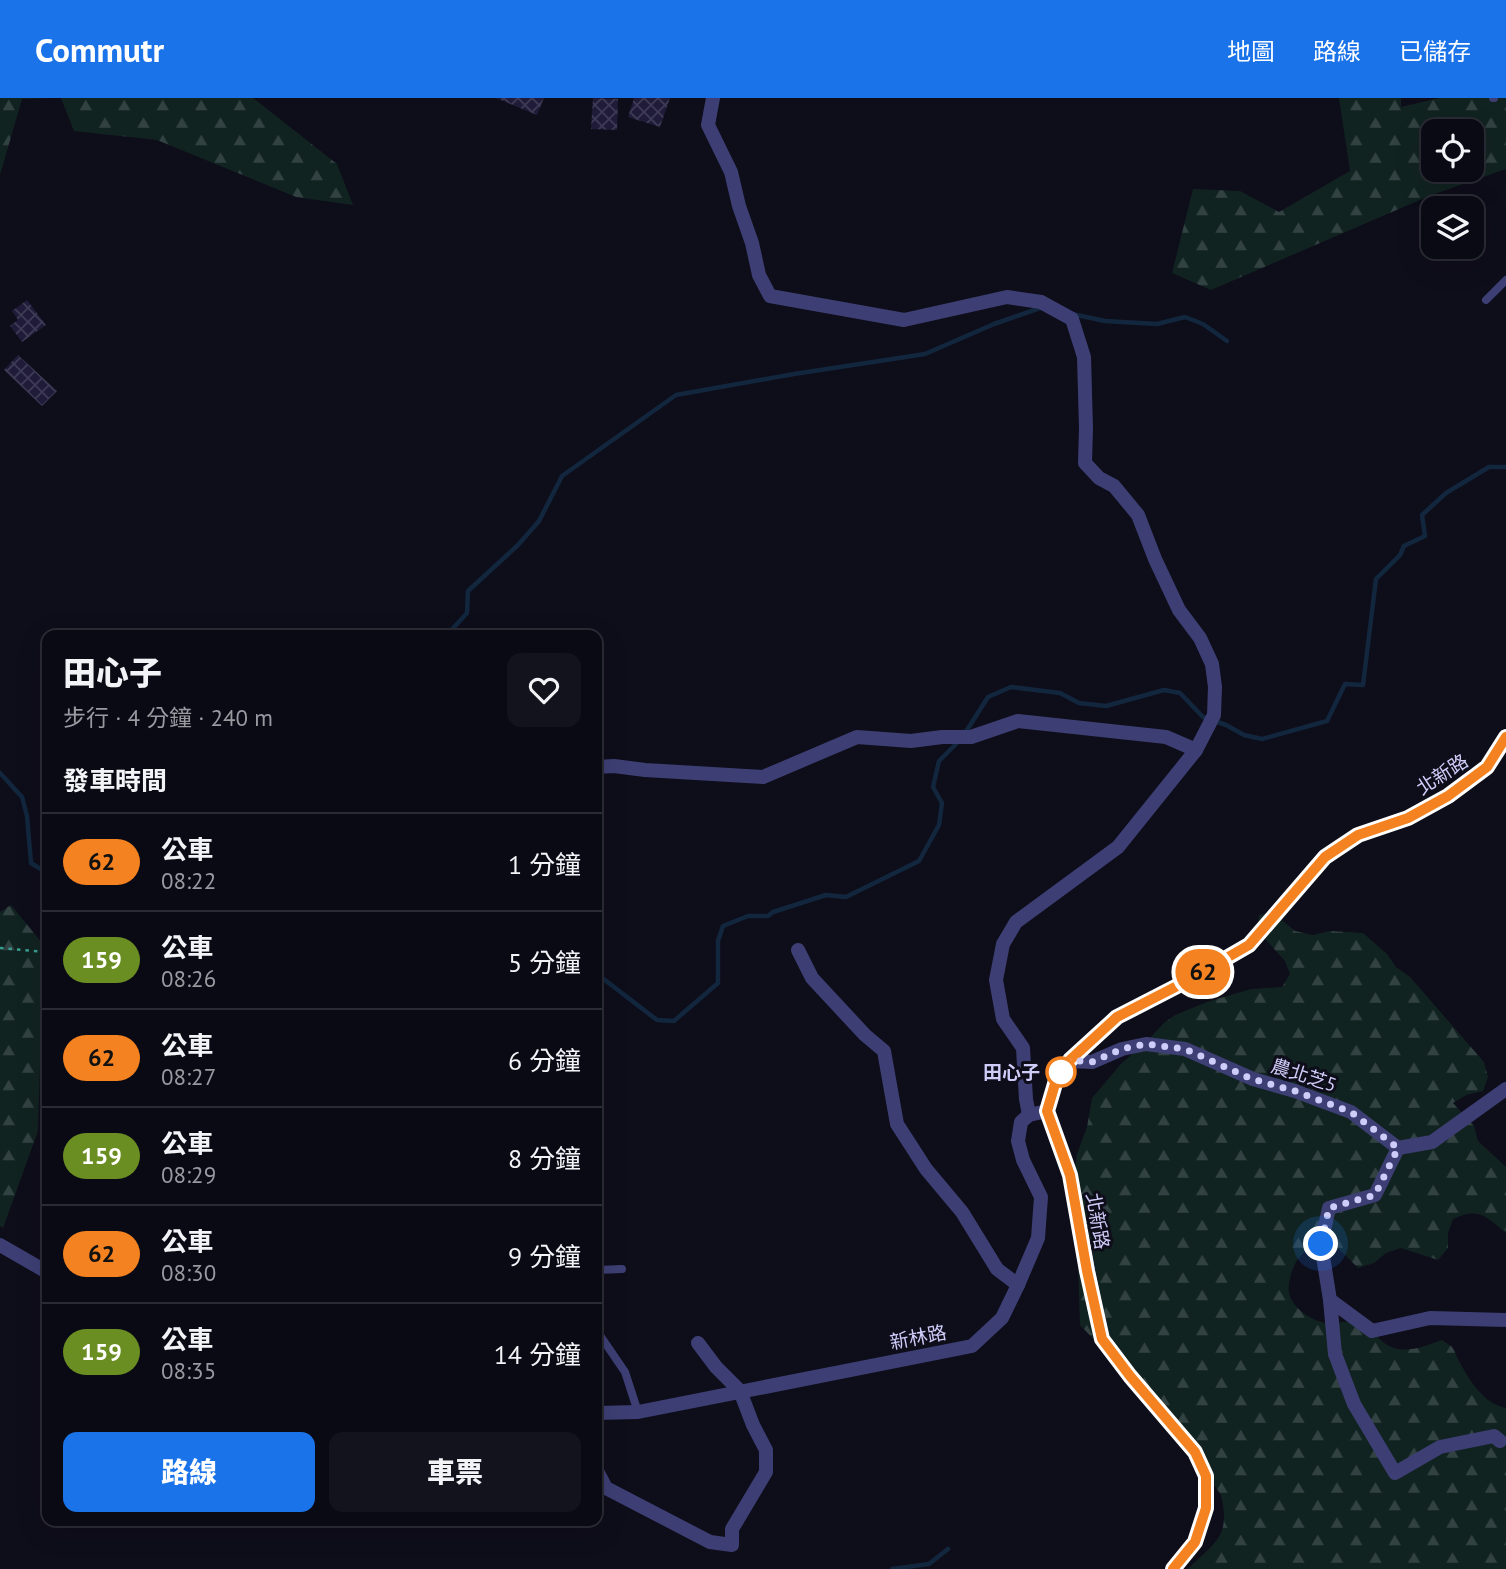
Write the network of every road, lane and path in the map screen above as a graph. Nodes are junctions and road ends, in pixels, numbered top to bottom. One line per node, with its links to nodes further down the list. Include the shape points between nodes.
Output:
1 (713, 98): 5 (street, via 708,125 731,172 759,275 770,296 904,320 1007,297 1041,302 1072,320 1084,357 1085,463 1114,486 1138,515 1179,610 1212,664 1214,715)
2 (1506, 279): 3 (lane)
3 (1486, 300)
4 (1506, 737): 10 (main road, 北新路, via 1487,767 1448,796 1408,818 1358,835 1325,857 1249,945 1117,1017)
5 (1196, 750): 6 (street, via 1166,737 1018,721 971,737 911,741 857,737 763,777); 13 (street, via 1118,847 1016,922 1003,944 996,980 1003,1019 1023,1048)
6 (602, 767)
7 (0, 948): 9 (path)
8 (798, 950): 19 (street, via 812,978 884,1051 897,1124 962,1212 997,1269)
9 (42, 952)
10 (1070, 1060): 12 (main road, 北新路, via 1057,1077); 14 (street, 農北芝5, via 1092,1062 1146,1044 1185,1049 1252,1079 1351,1112)
11 (1506, 1089): 14 (street, via 1432,1142)
12 (1047, 1111): 13 (street); 29 (main road, 北新路, via 1070,1175 1102,1339 1195,1452 1206,1476 1206,1508 1195,1542)
13 (1029, 1115): 19 (street, 新林路, via 1021,1122 1018,1141 1041,1197 1038,1238)
14 (1398, 1148): 20 (street, via 1375,1195 1329,1208 1321,1244)
15 (2, 1249): 16 (street)
16 (42, 1269)
17 (622, 1269): 18 (lane)
18 (602, 1270)
19 (1018, 1285): 24 (street, 新林路, via 1002,1318 972,1346)
20 (1330, 1300): 21 (street, via 1372,1331 1430,1318); 27 (street, via 1335,1354 1354,1404 1395,1473 1440,1447 1494,1436)
21 (1506, 1320)
22 (602, 1338): 25 (lane, via 625,1372)
23 (698, 1342): 24 (street)
24 (740, 1391): 25 (street, 新林路); 28 (street, via 766,1450 766,1472 732,1529 732,1545 710,1542 606,1488)
25 (638, 1412): 26 (street, 新林路)
26 (602, 1413)
27 (1500, 1441)
28 (602, 1480)
29 (1173, 1569)

